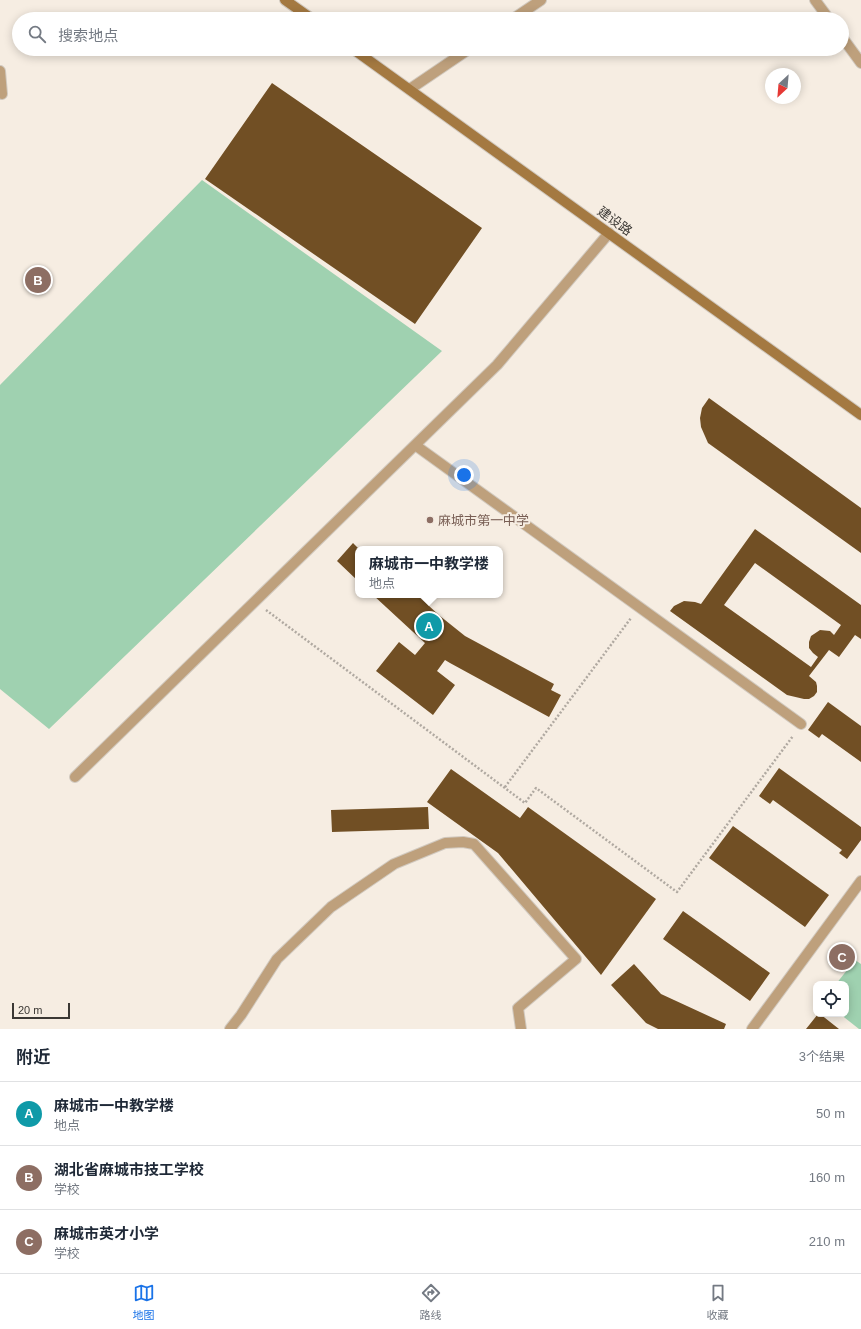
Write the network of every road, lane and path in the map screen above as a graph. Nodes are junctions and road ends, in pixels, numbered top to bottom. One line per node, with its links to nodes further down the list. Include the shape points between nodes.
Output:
1 (285, 0): 4 (street)
2 (541, 0): 5 (street)
3 (815, 0): 6 (street)
4 (302, 12)
5 (523, 12)
6 (823, 12)
7 (849, 47): 10 (street)
8 (363, 56): 12 (street, 建设路)
9 (459, 56): 12 (street)
10 (861, 63)
11 (0, 70): 13 (street)
12 (410, 89): 14 (street, 建设路)
13 (2, 94)
14 (609, 233): 15 (street, 建设路); 16 (street, via 497,365)
15 (861, 415)
16 (415, 445): 17 (street); 18 (street)
17 (254, 602): 20 (street); 21 (path)
18 (639, 606): 19 (street); 21 (path)
19 (801, 724): 21 (path, via 677,892 536,788 525,803)
20 (75, 778)
21 (505, 787)
22 (861, 881): 25 (street)
23 (230, 1029): 24 (street, via 277,959 331,907 394,864 445,844 463,842 474,844 576,959 518,1008)
24 (521, 1029)
25 (752, 1029)

